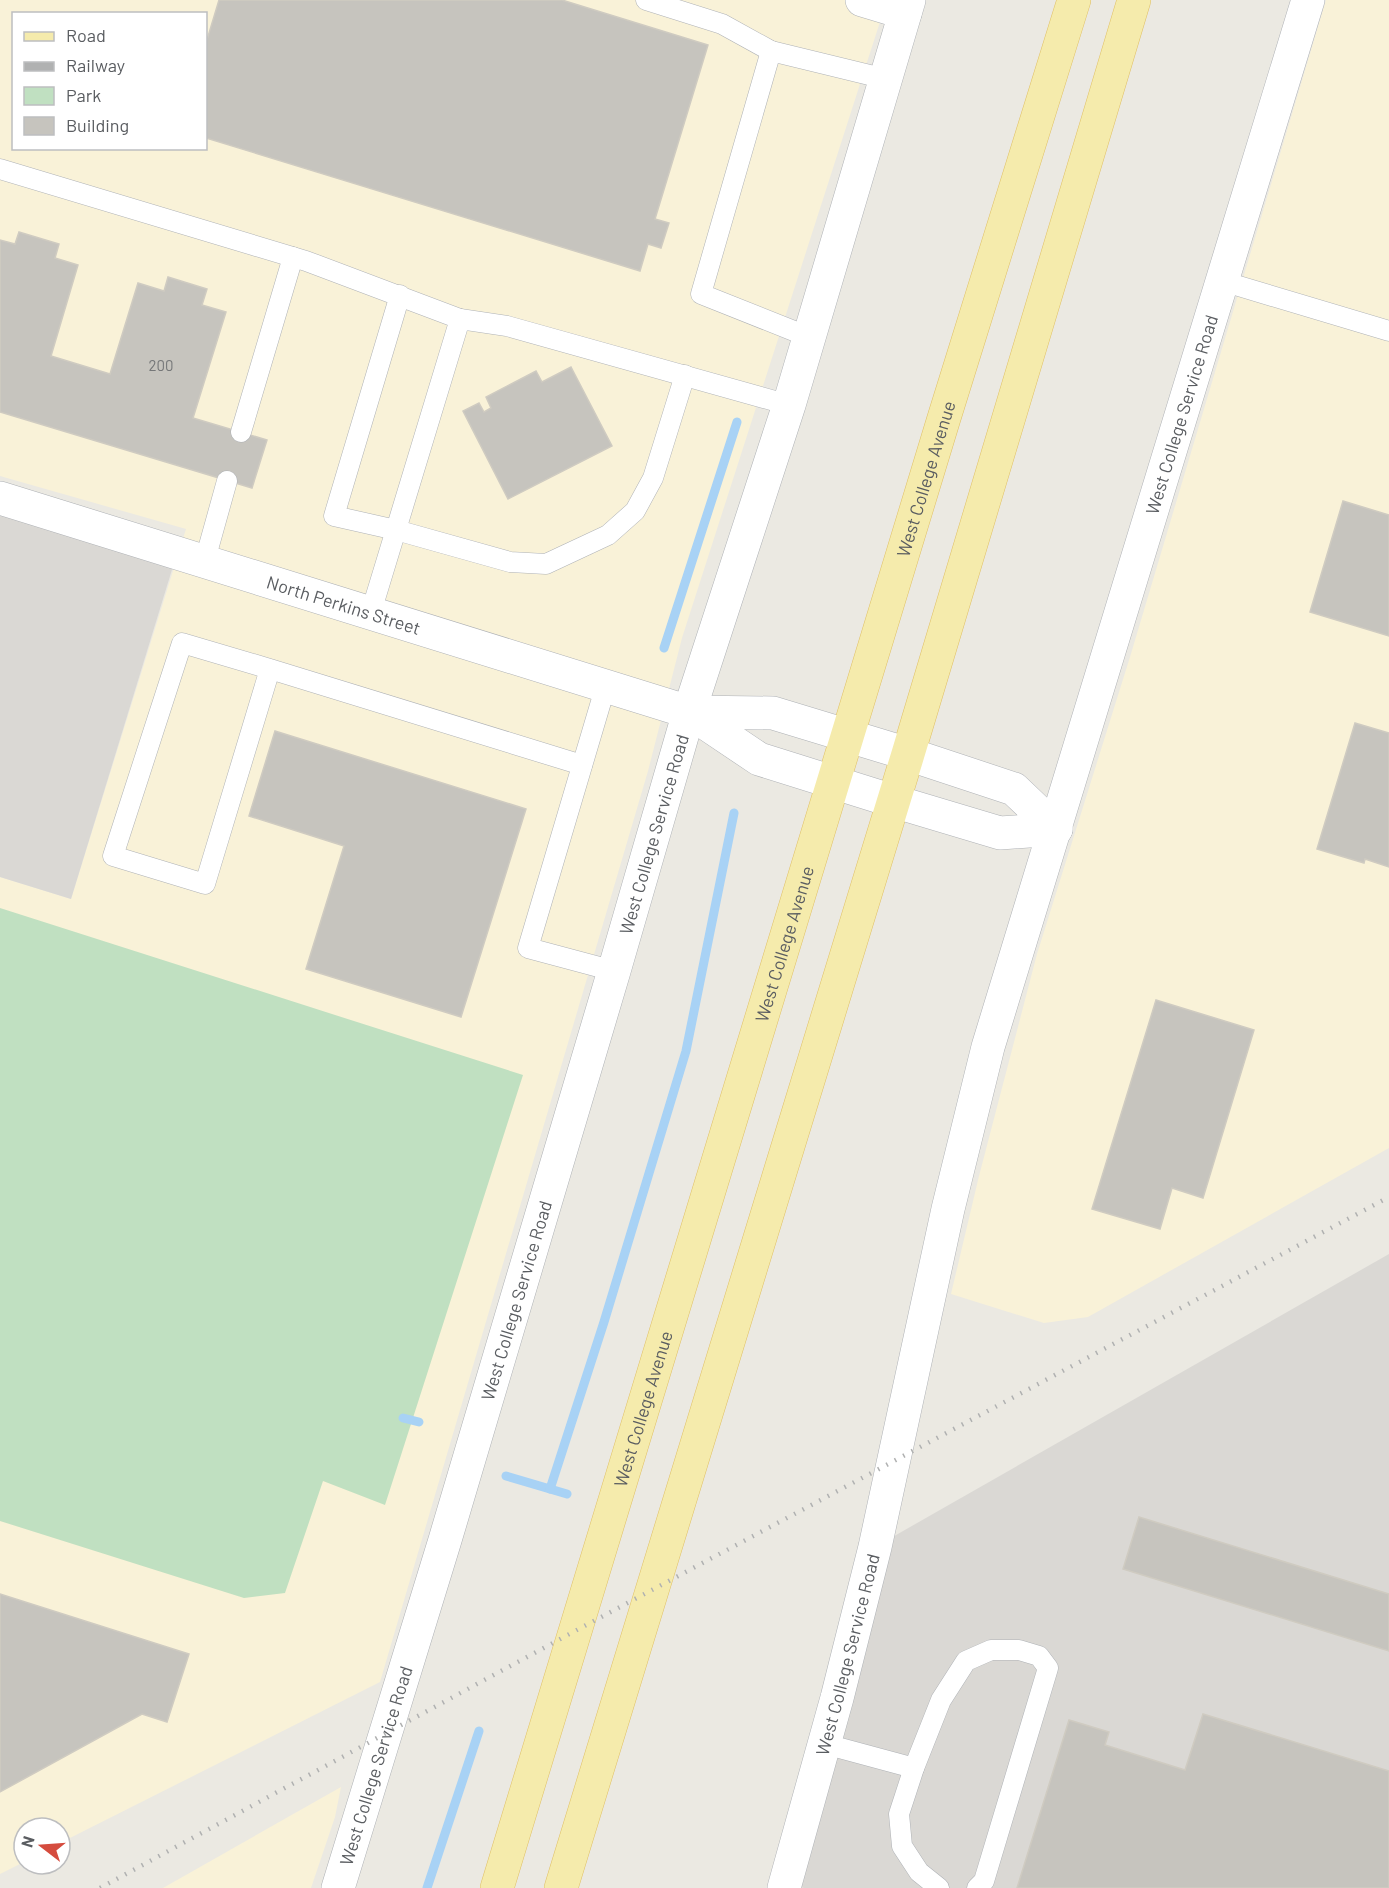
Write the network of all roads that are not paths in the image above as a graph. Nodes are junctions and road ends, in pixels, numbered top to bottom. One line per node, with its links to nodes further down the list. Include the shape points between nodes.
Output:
1 (646, 0): 7 (lane, via 722,24)
2 (862, 0): 6 (street)
3 (1074, 0): 27 (main road, West College Avenue)
4 (1134, 0): 28 (main road)
5 (1308, 0): 11 (street, West College Service Road)
6 (907, 7): 8 (street, West College Service Road)
7 (771, 51): 8 (lane); 15 (lane, via 701,294)
8 (886, 79): 15 (street, West College Service Road)
9 (0, 169): 10 (lane)
10 (293, 257): 12 (lane); 18 (lane)
11 (1222, 281): 14 (lane); 32 (street, West College Service Road)
12 (400, 295): 13 (lane); 21 (lane, via 334,516)
13 (460, 319): 16 (lane, via 507,326); 21 (lane)
14 (1389, 331)
15 (809, 337): 17 (street, West College Service Road)
16 (685, 375): 17 (lane); 21 (lane, via 653,478 635,511 608,535 546,564 510,562)
17 (789, 405): 26 (street, West College Service Road)
18 (241, 432)
19 (227, 481): 22 (lane)
20 (0, 498): 22 (street, North Perkins Street)
21 (396, 530): 23 (lane)
22 (205, 560): 23 (street, North Perkins Street)
23 (371, 612): 25 (street, North Perkins Street)
24 (270, 669): 24 (lane, via 205,884 113,856 182,643); 29 (lane)
25 (606, 685): 26 (street, North Perkins Street); 29 (lane)
26 (689, 711): 27 (street, West College Service Road, via 772,713); 30 (street, West College Service Road, via 759,759); 33 (street, West College Service Road)
27 (848, 736): 28 (street, West College Service Road); 30 (main road, West College Avenue)
28 (908, 754): 31 (main road); 32 (street, West College Service Road, via 1014,789)
29 (582, 765): 33 (lane, via 528,948)
30 (834, 783): 31 (street, West College Service Road); 37 (main road, West College Avenue)
31 (893, 801): 32 (street, West College Service Road, via 1000,833); 38 (main road)
32 (1056, 829): 34 (street, West College Service Road, via 986,1057 948,1209 875,1547)
33 (614, 971): 36 (street, West College Service Road)
34 (825, 1744): 35 (lane); 39 (street, West College Service Road)
35 (914, 1768): 40 (lane, via 899,1814 902,1846 919,1872); 41 (lane, via 941,1700 966,1661 992,1650 1020,1650 1040,1656 1048,1668 984,1881)
36 (339, 1888)
37 (497, 1888)
38 (561, 1888)
39 (784, 1888)
40 (939, 1888)
41 (977, 1888)

